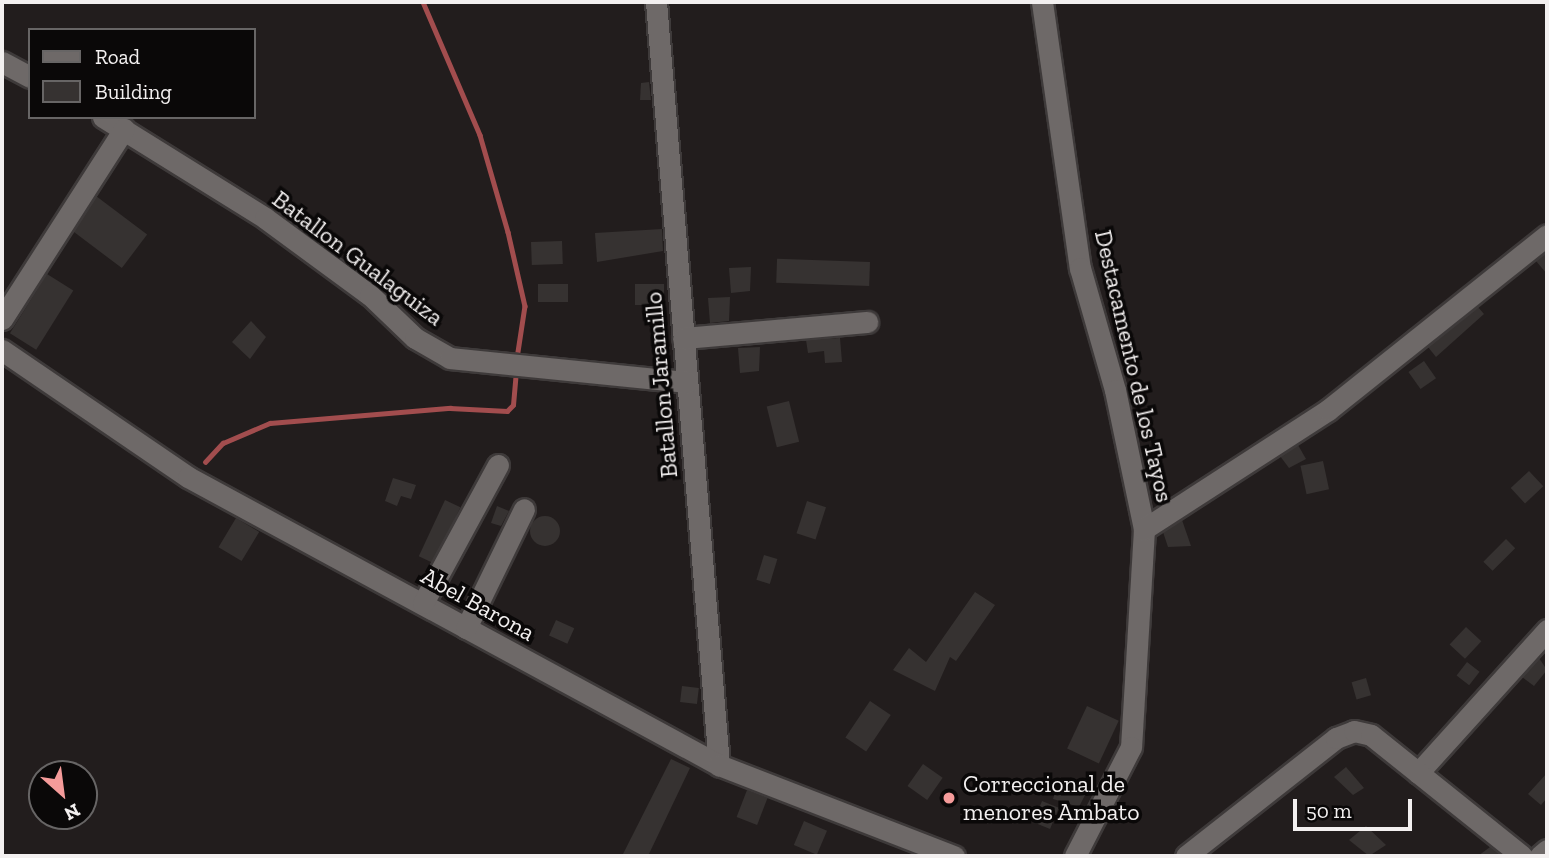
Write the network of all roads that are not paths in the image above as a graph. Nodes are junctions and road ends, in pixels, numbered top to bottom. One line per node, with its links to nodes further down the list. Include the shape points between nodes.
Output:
1 (656, 2): 10 (street, Batallon Jaramillo)
2 (1042, 2): 15 (street, Destacamento de los Tayos, via 1080,268 1115,390)
3 (2, 62): 4 (street)
4 (28, 76)
5 (106, 119): 6 (street, Batallon Gualaguiza)
6 (124, 129): 8 (street); 12 (street, Batallon Gualaguiza, via 265,218 370,295 415,338 450,358)
7 (1547, 235): 15 (street, via 1328,410)
8 (2, 319)
9 (867, 322): 10 (street)
10 (683, 338): 12 (street, Batallon Jaramillo)
11 (2, 350): 16 (street, Abel Barona, via 178,471)
12 (687, 382): 19 (street, Batallon Jaramillo)
13 (498, 465): 16 (street)
14 (524, 509): 17 (street)
15 (1144, 529): 23 (street, Destacamento de los Tayos, via 1131,747)
16 (424, 603): 17 (street, Abel Barona)
17 (466, 628): 19 (street, Abel Barona)
18 (1547, 630): 20 (street)
19 (719, 765): 22 (street, Abel Barona)
20 (1418, 773): 24 (street, via 1371,735 1354,731 1336,738); 25 (street)
21 (1547, 850): 26 (street)
22 (954, 856)
23 (1075, 856)
24 (1186, 856)
25 (1522, 856)
26 (1540, 856)

